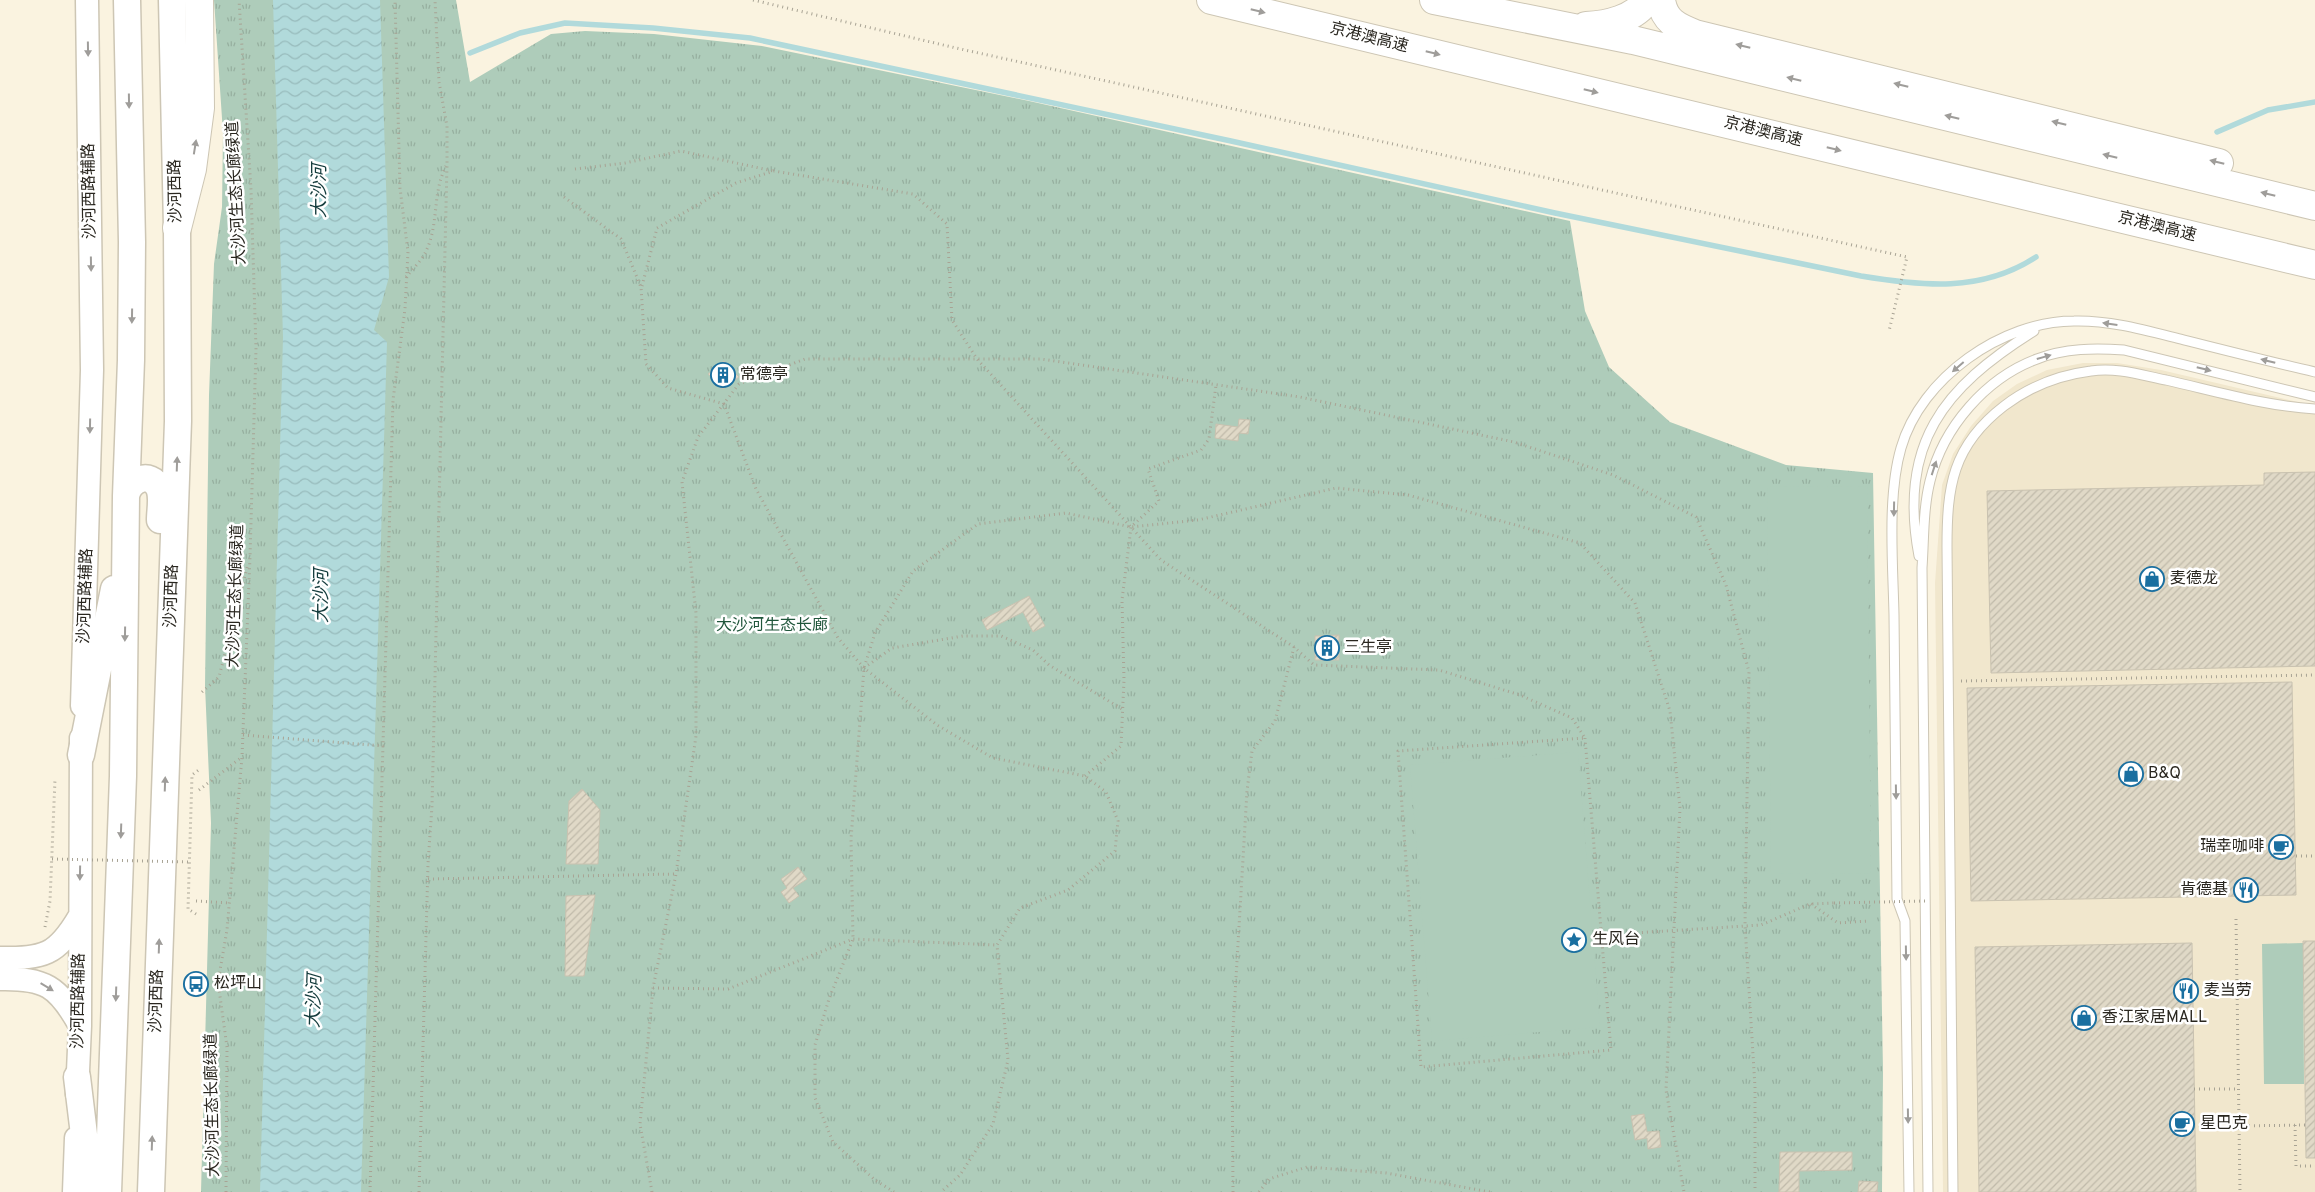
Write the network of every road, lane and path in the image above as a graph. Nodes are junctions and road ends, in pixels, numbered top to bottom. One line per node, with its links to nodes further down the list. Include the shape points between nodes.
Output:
1 (87, 0): 49 (main road, 沙河西路辅路, one-way to 49, via 92,370)
2 (127, 0): 34 (main road, one-way to 34, via 132,242)
3 (155, 0): 17 (main road, via 163,124)
4 (172, 0): 17 (main road, 沙河西路)
5 (198, 0): 22 (highway, one-way to 5, via 192,169 200,108)
6 (239, 0): 37 (path, 大沙河生态长廊绿道, via 251,190 256,349)
7 (395, 0): 24 (path, via 400,188 408,252)
8 (435, 0): 15 (path)
9 (753, 0): 27 (path, via 956,48 1907,256)
10 (1211, 0): 23 (highway, 京港澳高速, one-way to 23)
11 (1434, 0): 14 (highway)
12 (1647, 0): 14 (highway, via 1629,15 1612,23)
13 (1661, 0): 19 (highway, one-way to 13, via 1695,34 1675,26 1667,18)
14 (1574, 27): 21 (highway, one-way to 14)
15 (448, 164): 24 (path, via 439,180 426,251); 60 (path)
16 (575, 168): 18 (path, via 625,163 681,151)
17 (176, 170): 22 (main road, 沙河西路)
18 (774, 172): 25 (path, via 736,183 657,228); 28 (path, via 913,194 947,224 952,320)
19 (2315, 186)
20 (564, 197): 25 (path, via 621,239)
21 (2315, 206)
22 (177, 228): 43 (main road, 沙河西路, one-way to 22, via 178,421)
23 (2315, 265)
24 (406, 278): 48 (path, via 393,400)
25 (642, 287): 32 (path, via 646,364 668,388)
26 (2044, 325): 29 (lane, one-way to 26, via 2107,323 2073,321); 38 (lane, via 2014,343 1974,375 1955,394 1928,436 1914,478 1915,532); 101 (lane, one-way to 101, via 1994,342 1943,379 1924,401 1901,447 1894,493 1895,743 1898,899 1905,922)
27 (1889, 331)
28 (977, 359): 30 (path, via 1041,359); 32 (path, via 805,359 739,384); 35 (path)
29 (2315, 372)
30 (1216, 385): 35 (path, via 1208,439 1201,450 1148,469 1158,501); 70 (path, via 1300,397 1514,442 1613,474 1696,518 1726,585 1749,672)
31 (2315, 397): 38 (lane, one-way to 31, via 1930,480 1952,430 1990,386 2037,359 2067,351 2124,350)
32 (724, 404): 40 (path, via 756,489 838,638); 59 (path, via 698,437 682,482 696,613 696,736)
33 (2315, 408): 42 (lane, via 2280,405 2129,372 2092,370 2044,383 1995,413 1966,447 1949,489)
34 (126, 496): 36 (main road); 43 (main road, via 130,485 140,479 152,480 160,493 157,615)
35 (1132, 527): 39 (path, via 1161,560); 40 (path, via 1066,513 978,524 913,571 875,633); 45 (path, via 1122,600); 71 (path, via 1198,520 1336,488 1408,495 1580,543 1635,603 1670,711 1680,808)
36 (126, 532): 49 (main road); 88 (main road, one-way to 88, via 123,776)
37 (250, 557): 44 (path, via 219,677); 46 (path, 大沙河生态长廊绿道)
38 (1922, 568): 63 (lane)
39 (1294, 647): 47 (path, via 1314,665 1439,670 1520,695 1572,718); 96 (path, via 1276,721 1252,751 1247,791 1232,1046)
40 (864, 668): 45 (path, via 892,648 963,636 1001,636 1033,650 1049,665); 52 (path, via 937,725 993,758); 73 (path, via 852,829)
41 (2315, 675): 42 (path)
42 (1948, 682): 103 (lane)
43 (168, 685): 89 (main road, 沙河西路, one-way to 43)
44 (202, 692)
45 (1122, 709): 52 (path, via 1121,746)
46 (243, 735): 48 (path); 50 (path, 大沙河生态长廊绿道)
47 (1585, 738): 72 (path); 72 (path, via 1398,751 1421,1067 1611,1050)
48 (384, 746): 91 (path)
49 (81, 755): 67 (main road, 沙河西路辅路, one-way to 67)
50 (242, 757): 54 (path); 64 (path, 大沙河生态长廊绿道)
51 (200, 769): 58 (path, via 192,775)
52 (1085, 776): 74 (path, via 1106,792 1118,821 1115,850 1068,890 1020,908)
53 (55, 779): 57 (path)
54 (199, 790)
55 (2296, 856): 56 (path)
56 (2315, 856)
57 (52, 859): 58 (path, bridge); 61 (path)
58 (189, 862): 66 (path, via 188,909)
59 (676, 874): 60 (path); 77 (path)
60 (428, 879): 92 (path)
61 (50, 901)
62 (196, 902): 64 (path)
63 (1925, 902): 65 (path, bridge); 102 (lane)
64 (229, 903): 90 (path, 大沙河生态长廊绿道, via 218,982 227,1046)
65 (1810, 904): 69 (path, via 1838,923); 70 (path, via 1761,925)
66 (196, 914)
67 (79, 917): 75 (main road, via 64,942 48,953); 78 (main road, 沙河西路辅路)
68 (2236, 919): 80 (path)
69 (1868, 922)
70 (1745, 925): 71 (path); 100 (path, via 1755,1087)
71 (1673, 931): 72 (path); 99 (path, via 1666,1090)
72 (1602, 935)
73 (853, 938): 74 (path); 77 (path, via 728,989); 94 (path, via 815,1045 815,1098 833,1142 875,1180)
74 (997, 945): 95 (path, via 1008,1060 993,1124 960,1175)
75 (0, 958)
76 (0, 979): 78 (main road, one-way to 78, via 31,979 41,983 59,995)
77 (653, 988): 93 (path, via 640,1124)
78 (80, 1026): 79 (main road, 沙河西路辅路)
79 (78, 1077): 86 (main road, 沙河西路辅路); 87 (main road)
80 (2238, 1089): 81 (path); 84 (path)
81 (2194, 1090)
82 (2295, 1125): 83 (path); 84 (path); 85 (path, via 2296,1166)
83 (2305, 1125)
84 (2239, 1126): 104 (path)
85 (2315, 1166)
86 (74, 1192)
87 (91, 1192)
88 (108, 1192)
89 (151, 1192)
90 (226, 1192)
91 (370, 1192)
92 (419, 1192)
93 (652, 1192)
94 (894, 1192)
95 (941, 1192)
96 (1233, 1192)
97 (1259, 1192): 98 (path, via 1270,1179 1307,1167 1386,1173)
98 (1490, 1192)
99 (1684, 1192)
100 (1755, 1192)
101 (1909, 1192)
102 (1928, 1192)
103 (1953, 1192)
104 (2240, 1192)

